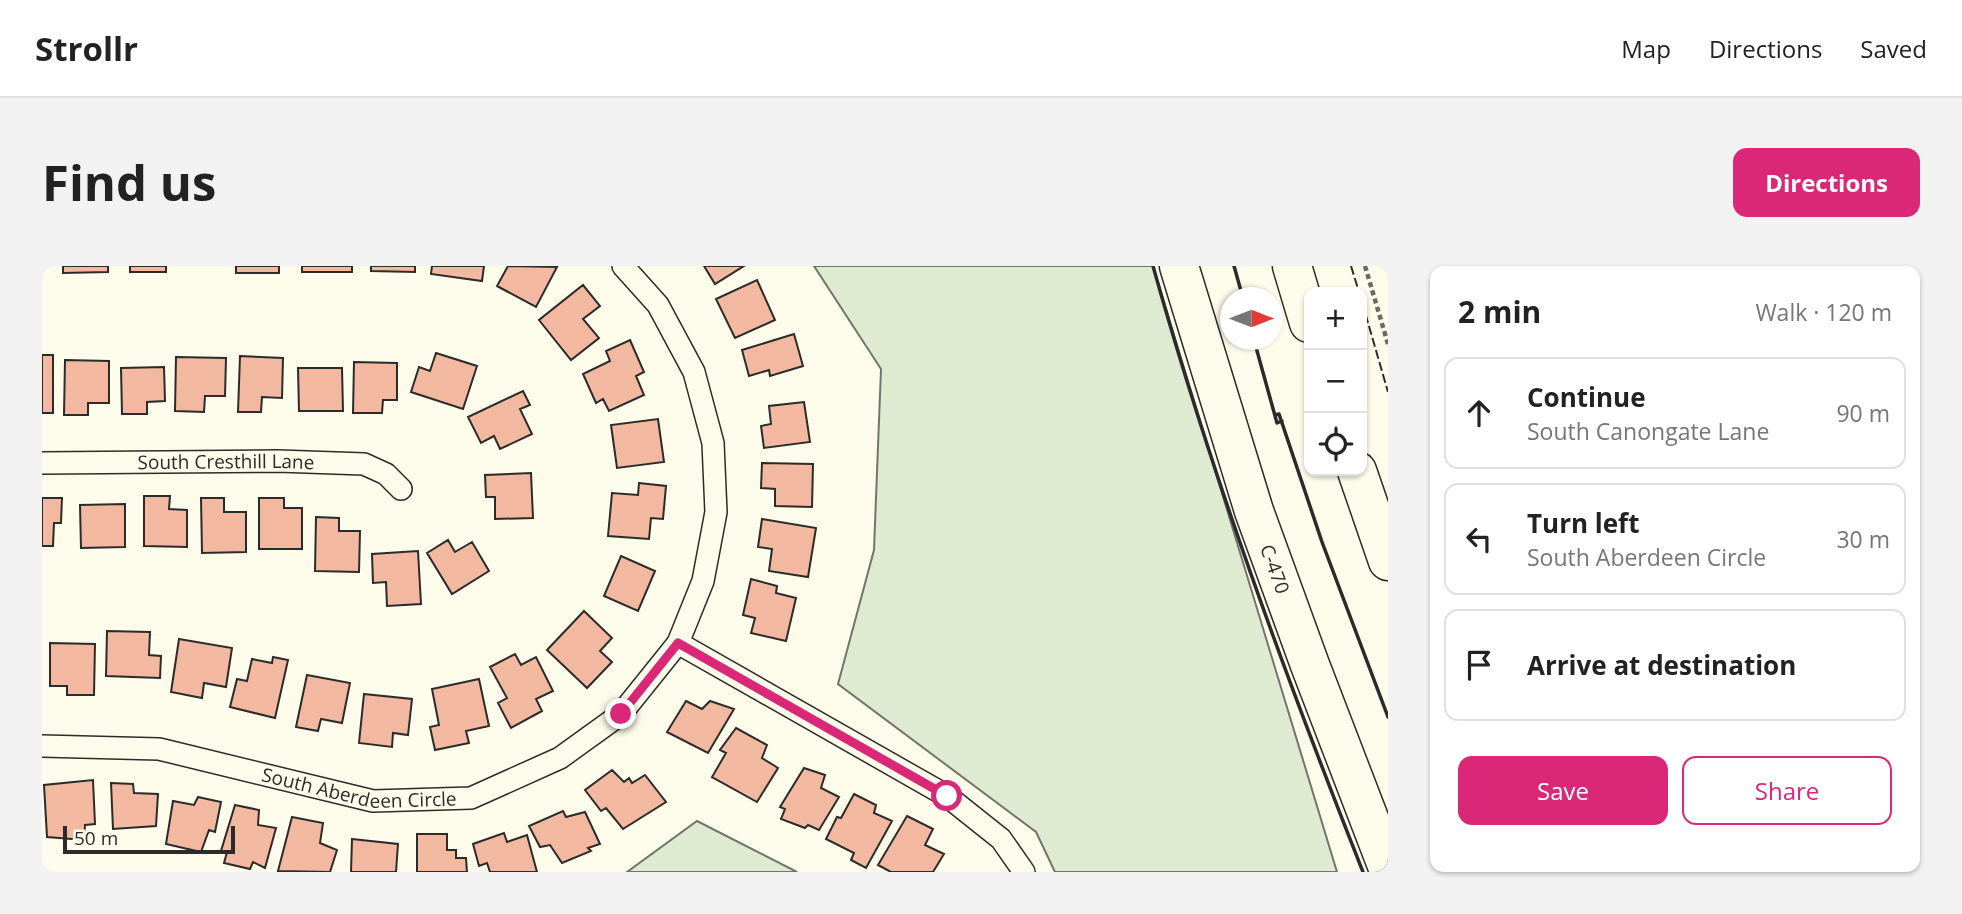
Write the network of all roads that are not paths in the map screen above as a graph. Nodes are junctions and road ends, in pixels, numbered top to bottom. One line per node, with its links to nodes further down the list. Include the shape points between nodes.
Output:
1 (623, 266): 9 (street, South Aberdeen Circle, via 658,305 694,372 713,443 716,512 703,580)
2 (1178, 266): 11 (highway, C-470, via 1254,511)
3 (1292, 266): 4 (highway)
4 (1304, 306)
5 (42, 463): 7 (street, South Cresthill Lane, via 363,464 386,474)
6 (1359, 476): 8 (highway)
7 (401, 489)
8 (1388, 561)
9 (678, 643): 10 (street, South Aberdeen Circle, via 621,714 559,758 471,797 373,801 159,749); 12 (street, via 947,796 1001,839)
10 (42, 746)
11 (1388, 868)
12 (1024, 872)

